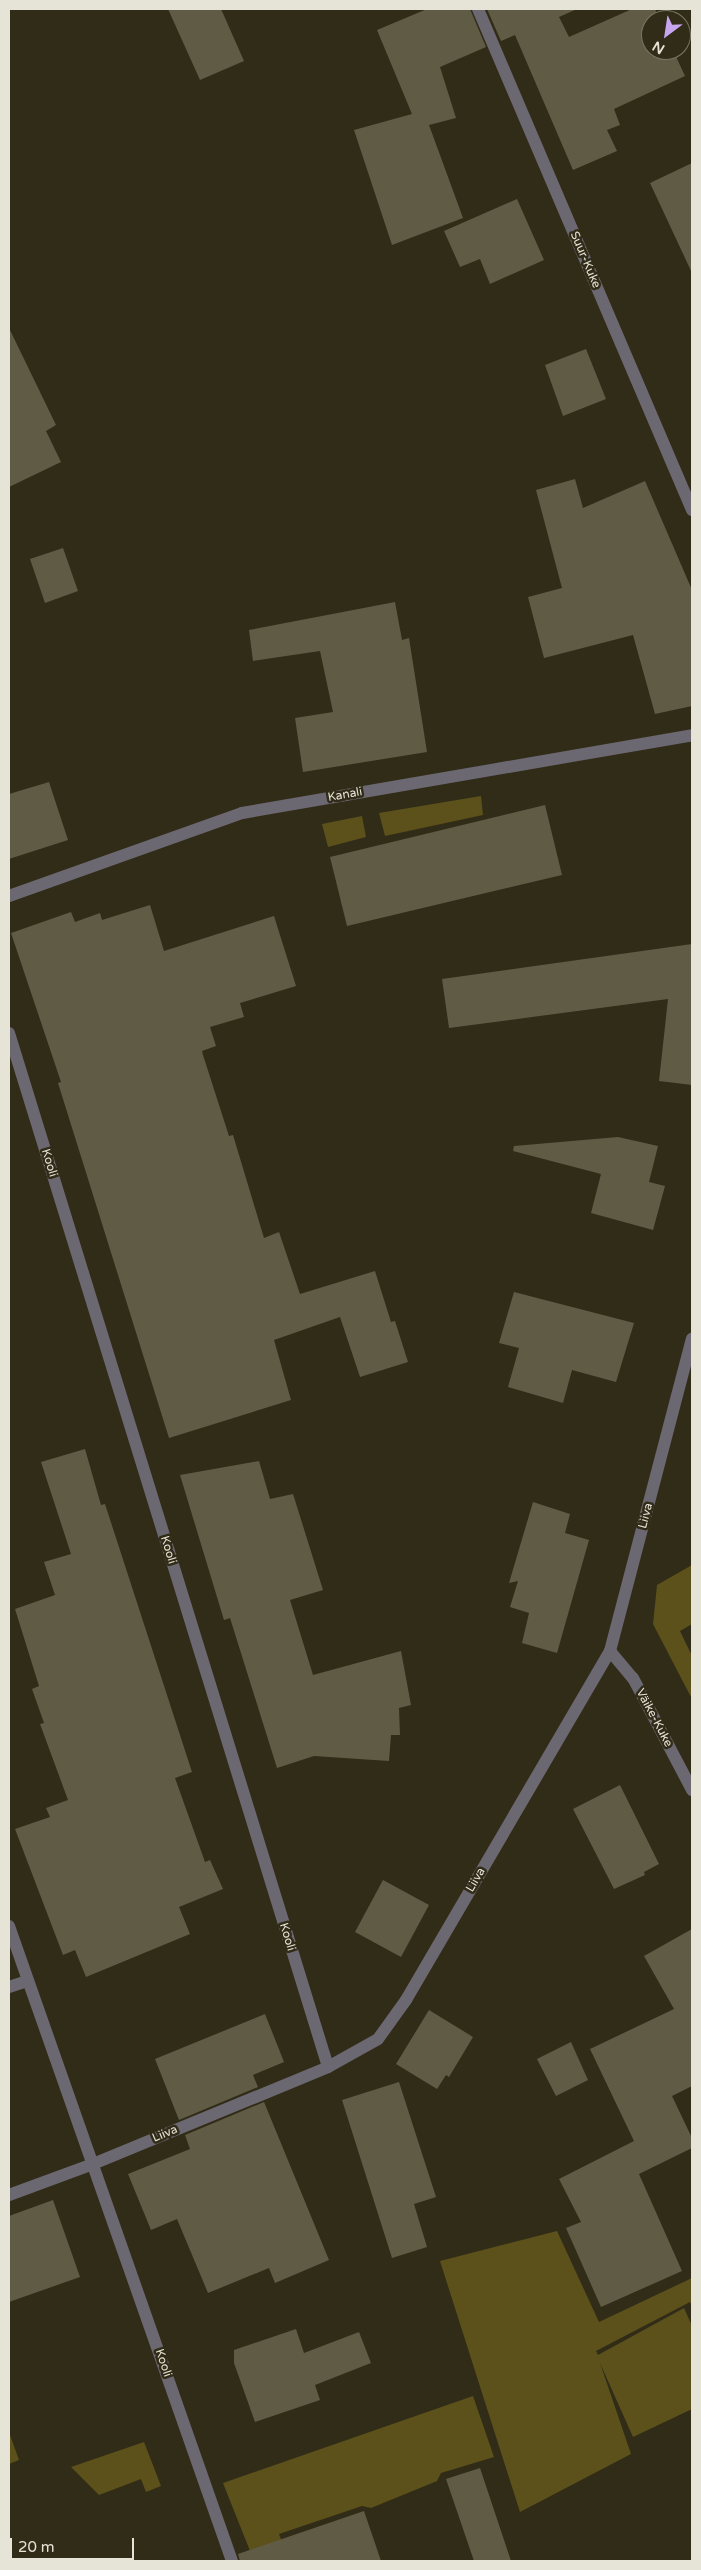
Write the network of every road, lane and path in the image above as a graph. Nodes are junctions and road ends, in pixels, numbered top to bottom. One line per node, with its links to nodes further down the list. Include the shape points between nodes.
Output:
1 (478, 9): 2 (street, Suur-Kuke)
2 (692, 510)
3 (692, 734): 4 (street, Kanali, via 242,813)
4 (9, 896)
5 (9, 1033): 12 (street, Kooli)
6 (692, 1339): 7 (street, Liiva)
7 (610, 1651): 8 (street, Väike-Kuke, via 633,1678); 12 (street, Liiva, via 406,2000 378,2039)
8 (692, 1790)
9 (9, 1926): 10 (street, Kooli)
10 (28, 1981): 11 (street); 13 (street, Kooli)
11 (9, 1987)
12 (328, 2067): 13 (street, Liiva)
13 (93, 2164): 14 (street, Liiva); 15 (street, Kooli)
14 (9, 2195)
15 (232, 2561)

